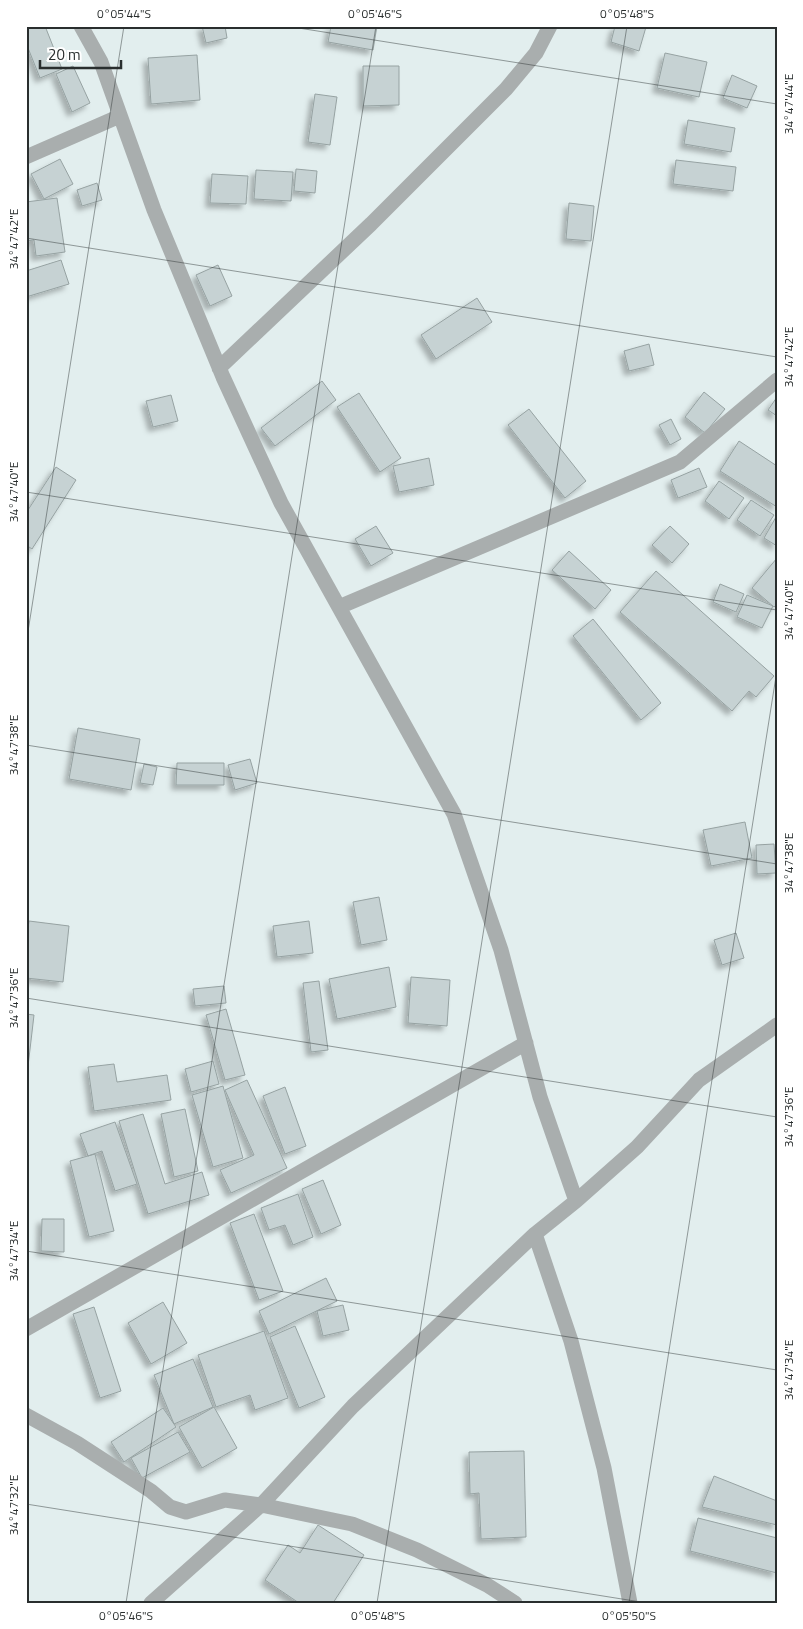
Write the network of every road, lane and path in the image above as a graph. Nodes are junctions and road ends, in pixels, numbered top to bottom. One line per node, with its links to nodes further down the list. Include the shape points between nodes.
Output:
1 (81, 26): 3 (street, via 101,62)
2 (550, 26): 5 (street, via 536,53 506,89 372,224)
3 (120, 116): 4 (street); 5 (street, via 154,210)
4 (26, 157)
5 (219, 368): 7 (street, via 281,503)
6 (777, 380): 7 (street, via 680,462)
7 (339, 606): 9 (street, via 454,814 501,950)
8 (777, 1025): 10 (street, via 699,1080 637,1147)
9 (526, 1043): 10 (street, via 540,1097); 12 (street)
10 (576, 1202): 11 (street)
11 (535, 1234): 14 (street, via 353,1406); 17 (street, via 571,1341 604,1468)
12 (26, 1328)
13 (26, 1416): 14 (street, via 77,1443 170,1507 186,1512 225,1500)
14 (261, 1505): 15 (street); 16 (street, via 352,1524 417,1550 487,1585)
15 (151, 1603)
16 (515, 1603)
17 (630, 1603)

